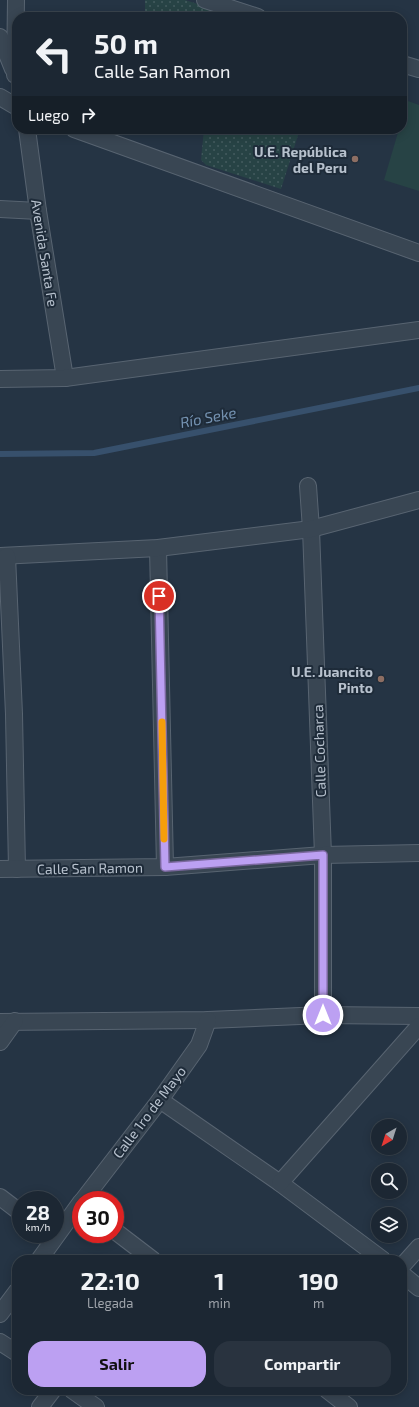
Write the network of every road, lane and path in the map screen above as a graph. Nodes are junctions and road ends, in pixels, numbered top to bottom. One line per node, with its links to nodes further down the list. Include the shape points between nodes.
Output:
1 (16, 0): 3 (street)
2 (205, 0): 4 (street)
3 (16, 12)
4 (242, 12)
5 (0, 37): 7 (street)
6 (407, 65): 8 (street)
7 (12, 68)
8 (419, 69)
9 (0, 97): 10 (street)
10 (12, 104)
11 (28, 134): 14 (street, Avenida Santa Fe)
12 (88, 134): 15 (street)
13 (0, 209): 14 (street)
14 (38, 211): 18 (street, Avenida Santa Fe)
15 (419, 253)
16 (419, 330): 18 (street)
17 (0, 378): 18 (street)
18 (65, 378)
19 (308, 486): 21 (street, Calle Cocharca)
20 (419, 500): 21 (street)
21 (311, 529): 22 (street); 26 (street, Calle Cocharca)
22 (158, 548): 23 (street); 27 (street)
23 (3, 556): 24 (street)
24 (7, 714): 29 (street)
25 (419, 853): 26 (street, Calle San Ramon)
26 (323, 855): 27 (street, Calle San Ramon); 30 (street, Calle Cocharca)
27 (165, 867): 29 (street, Calle San Ramon)
28 (0, 869): 29 (street, Calle San Ramon)
29 (17, 869)
30 (323, 1015): 31 (street); 32 (street)
31 (419, 1016)
32 (208, 1020): 33 (street); 36 (street, Calle 1ro de Mayo, via 199,1045)
33 (8, 1022): 35 (street)
34 (419, 1026): 37 (street)
35 (0, 1042)
36 (160, 1100): 37 (street); 38 (street, Calle 1ro de Mayo)
37 (280, 1183): 48 (street)
38 (90, 1191)
39 (0, 1197): 40 (street)
40 (12, 1207)
41 (72, 1213): 42 (street, Calle 1ro de Mayo)
42 (64, 1222)
43 (124, 1239): 47 (street)
44 (48, 1243): 46 (street, Calle 1ro de Mayo)
45 (419, 1247): 49 (street)
46 (42, 1255)
47 (146, 1255)
48 (376, 1255)
49 (407, 1260)
50 (407, 1278): 51 (street)
51 (419, 1288)
52 (12, 1297): 53 (street)
53 (0, 1314)
54 (0, 1342): 55 (street)
55 (12, 1350)
56 (48, 1395): 59 (street)
57 (79, 1395): 60 (street)
58 (333, 1395): 61 (street)
59 (40, 1407)
60 (96, 1407)
61 (349, 1407)

